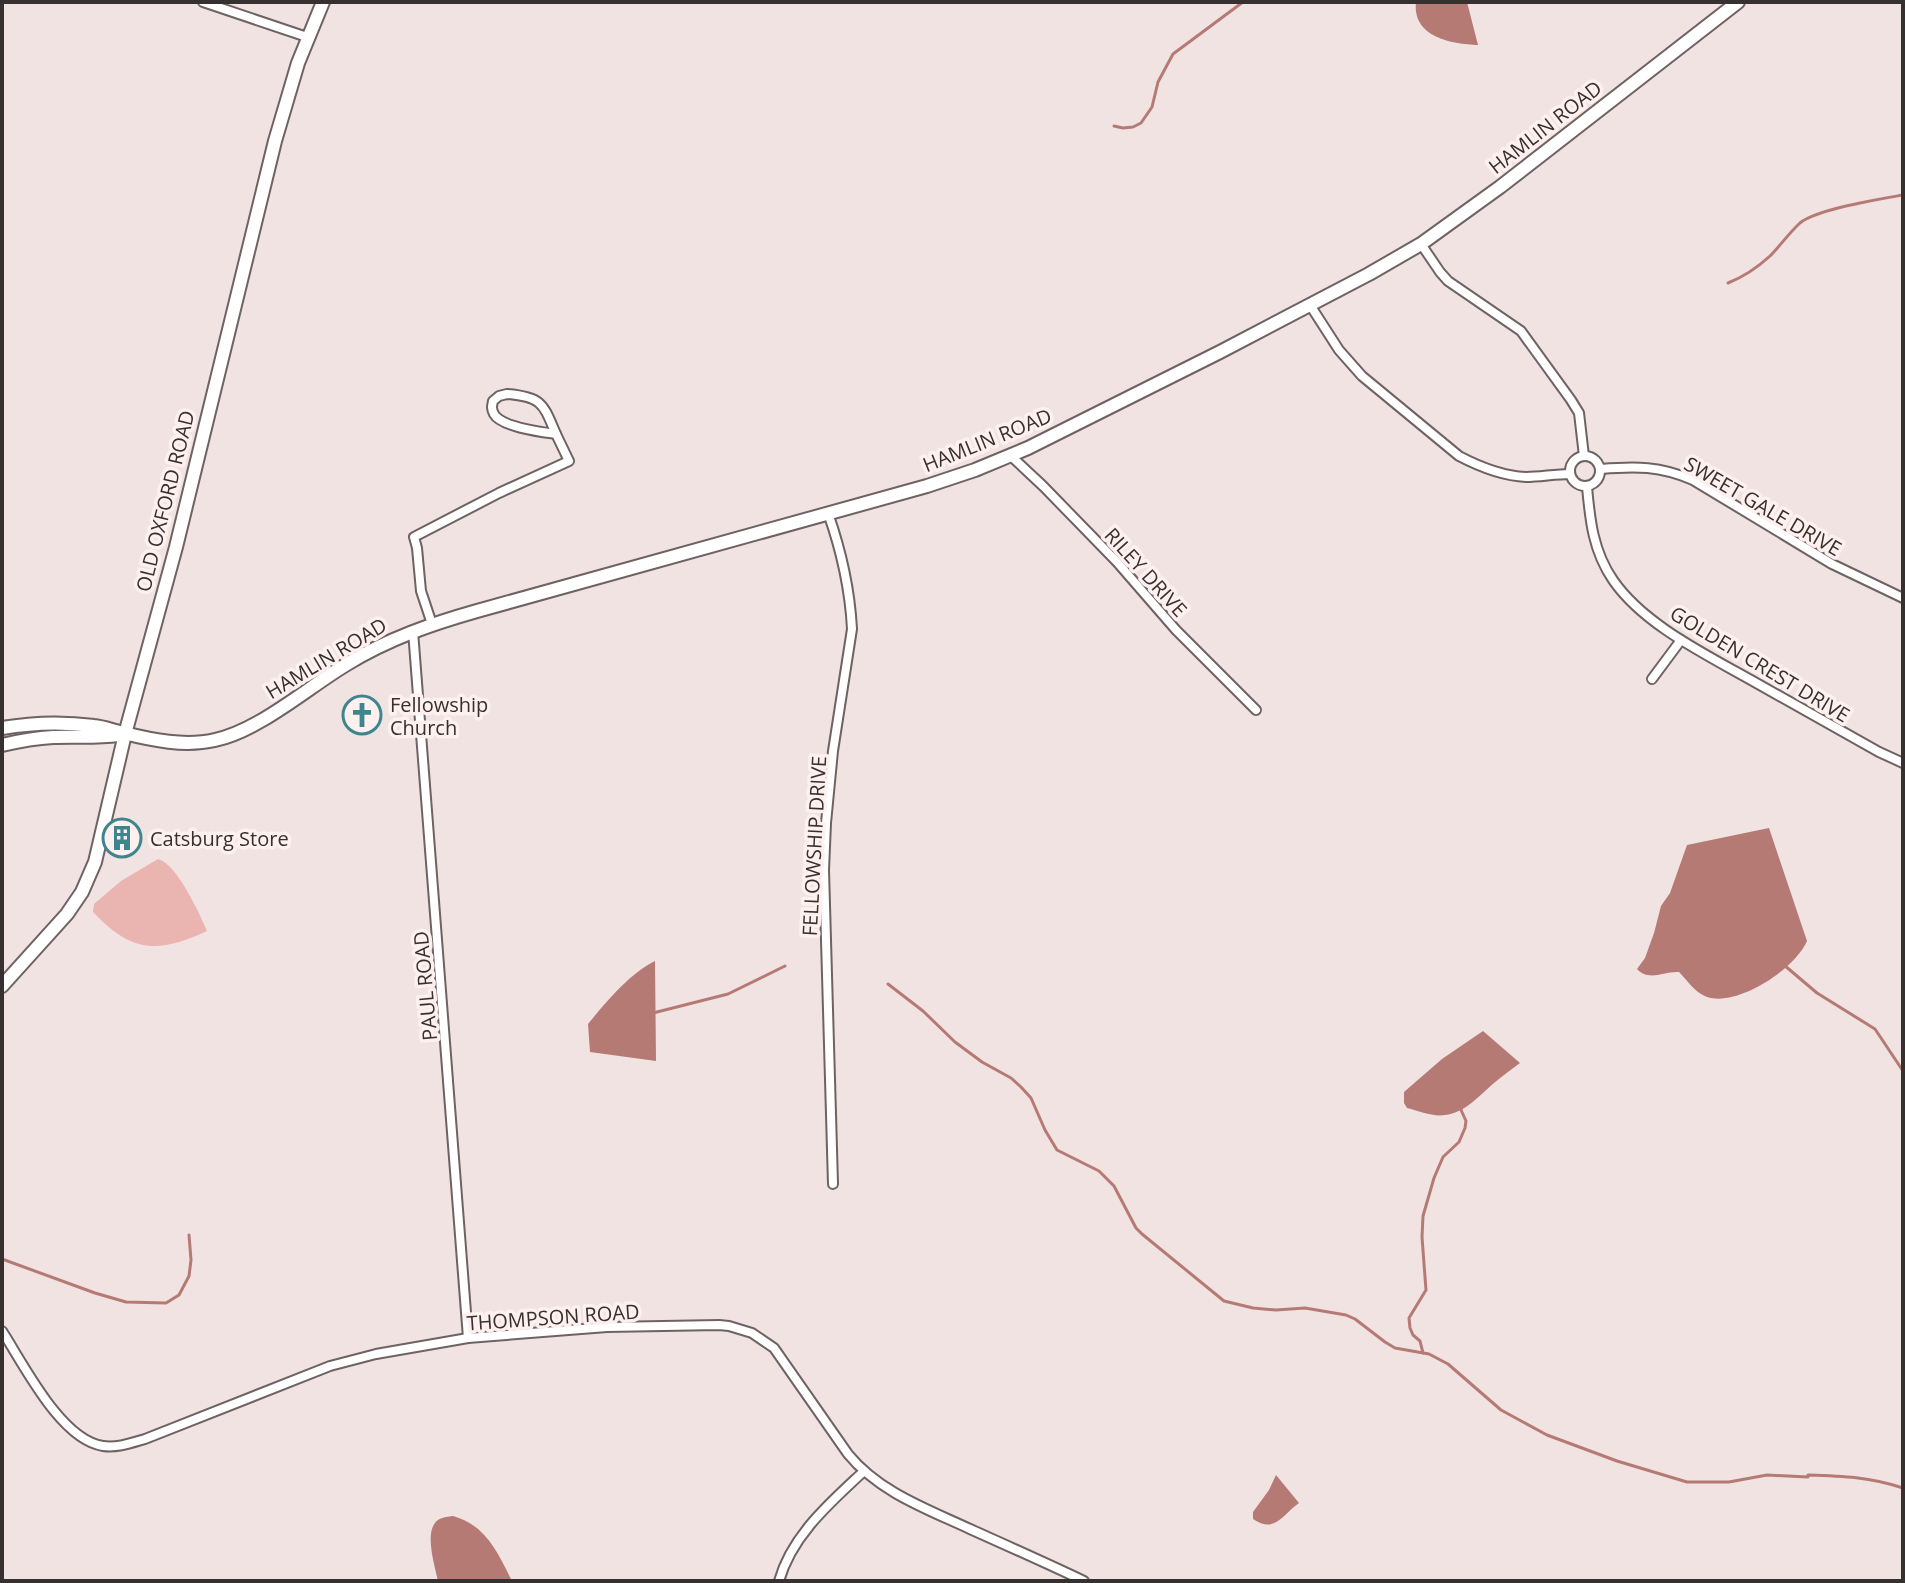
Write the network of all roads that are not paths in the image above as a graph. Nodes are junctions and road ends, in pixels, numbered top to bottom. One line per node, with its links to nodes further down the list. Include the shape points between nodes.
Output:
1 (203, 2): 4 (street)
2 (323, 2): 4 (street, OLD OXFORD ROAD)
3 (1738, 2): 5 (street, HAMLIN ROAD)
4 (307, 37): 21 (street, OLD OXFORD ROAD, via 275,141)
5 (1421, 244): 6 (street, HAMLIN ROAD); 9 (street, via 1448,281 1521,331 1579,413)
6 (1310, 305): 8 (street, HAMLIN ROAD); 11 (street, via 1362,376 1459,456 1504,475)
7 (556, 434): 7 (street, via 540,403 507,394 493,401 496,418); 15 (street, via 569,461 414,537 421,591)
8 (1011, 456): 13 (street, HAMLIN ROAD); 19 (street, RILEY DRIVE)
9 (1584, 456): 10 (street, via 1595,459); 11 (street, via 1573,462)
10 (1601, 469): 12 (street, via 1597,481); 14 (street, SWEET GALE DRIVE, via 1651,467 1693,480 1832,564)
11 (1570, 474): 12 (street)
12 (1587, 487): 17 (street, GOLDEN CREST DRIVE, via 1593,538 1612,579)
13 (828, 513): 15 (street, HAMLIN ROAD); 25 (street, FELLOWSHIP DRIVE, via 852,629 833,751 824,870)
14 (1903, 598)
15 (432, 624): 16 (street, HAMLIN ROAD)
16 (413, 631): 21 (street, HAMLIN ROAD, via 221,739 189,743); 27 (street, PAUL ROAD)
17 (1681, 640): 18 (street); 23 (street, GOLDEN CREST DRIVE)
18 (1652, 679)
19 (1256, 710)
20 (2, 728): 21 (street, via 95,726)
21 (125, 734): 22 (street); 24 (street, OLD OXFORD ROAD, via 90,876 67,914)
22 (2, 745)
23 (1903, 763)
24 (2, 986)
25 (833, 1184)
26 (2, 1331): 27 (street, THOMPSON ROAD, via 68,1428 86,1441 108,1447 145,1439 330,1366)
27 (468, 1338): 28 (street, THOMPSON ROAD, via 642,1325 741,1329 774,1348)
28 (864, 1471): 29 (street, via 798,1539); 30 (street, THOMPSON ROAD, via 912,1502)
29 (779, 1581)
30 (1084, 1581)

